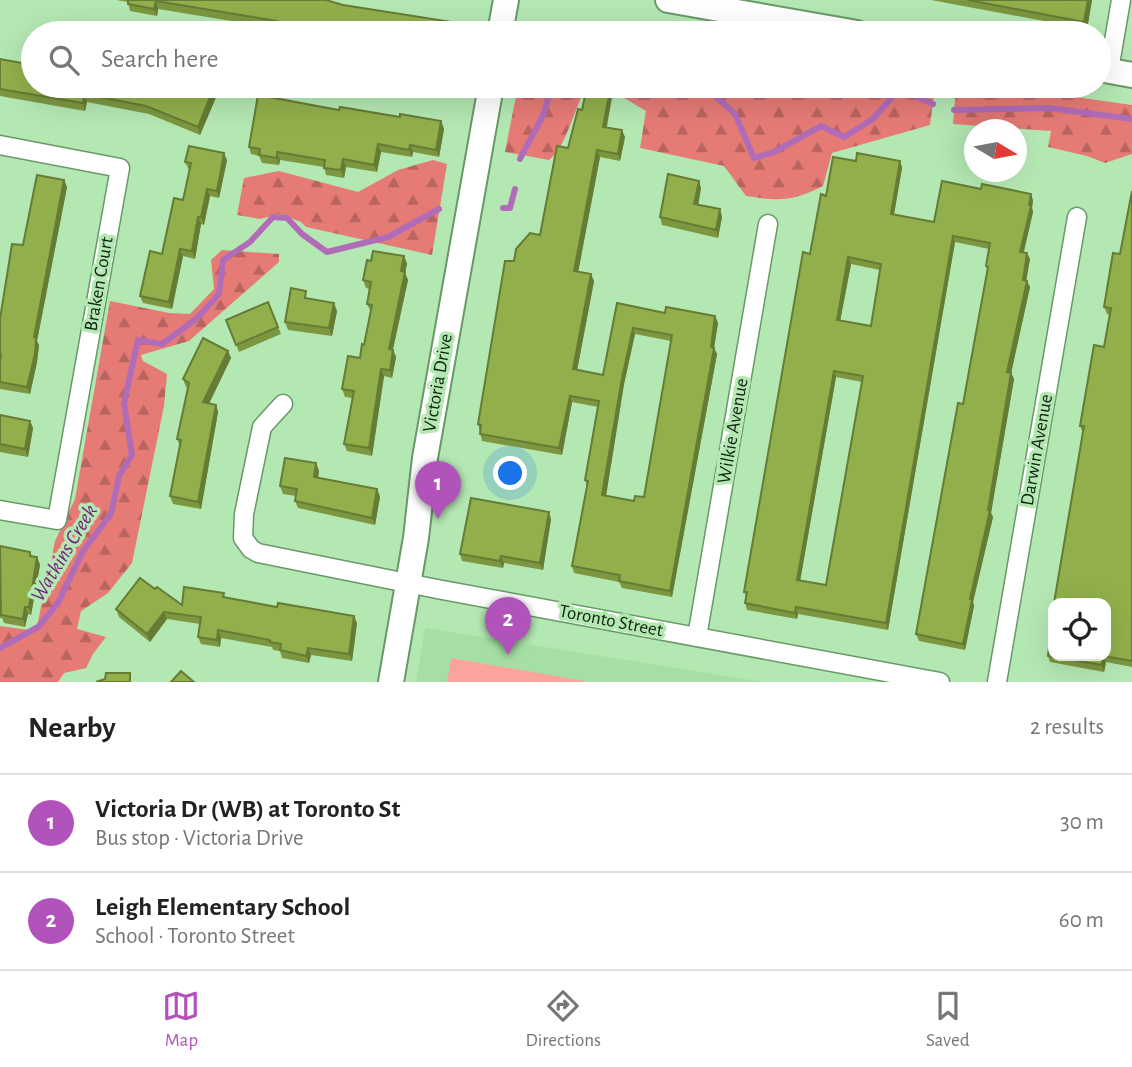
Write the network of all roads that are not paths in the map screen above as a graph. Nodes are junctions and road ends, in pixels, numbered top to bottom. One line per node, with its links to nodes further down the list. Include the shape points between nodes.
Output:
1 (506, 0): 4 (main road)
2 (668, 0): 5 (main road)
3 (1121, 0): 6 (street)
4 (502, 21)
5 (788, 21)
6 (1113, 71)
7 (489, 98): 13 (main road, Victoria Drive, via 425,458)
8 (0, 145): 12 (street, Braken Court, via 120,168 57,520)
9 (1077, 217): 17 (street, Darwin Avenue)
10 (768, 224): 14 (street, Wilkie Avenue)
11 (283, 404): 13 (street, Toronto Street, via 268,418 258,438 244,514 245,543 270,557)
12 (0, 510)
13 (408, 584): 14 (street, Toronto Street); 15 (main road, Victoria Drive)
14 (697, 637): 16 (street, Toronto Street)
15 (391, 682)
16 (940, 682)
17 (997, 682)

